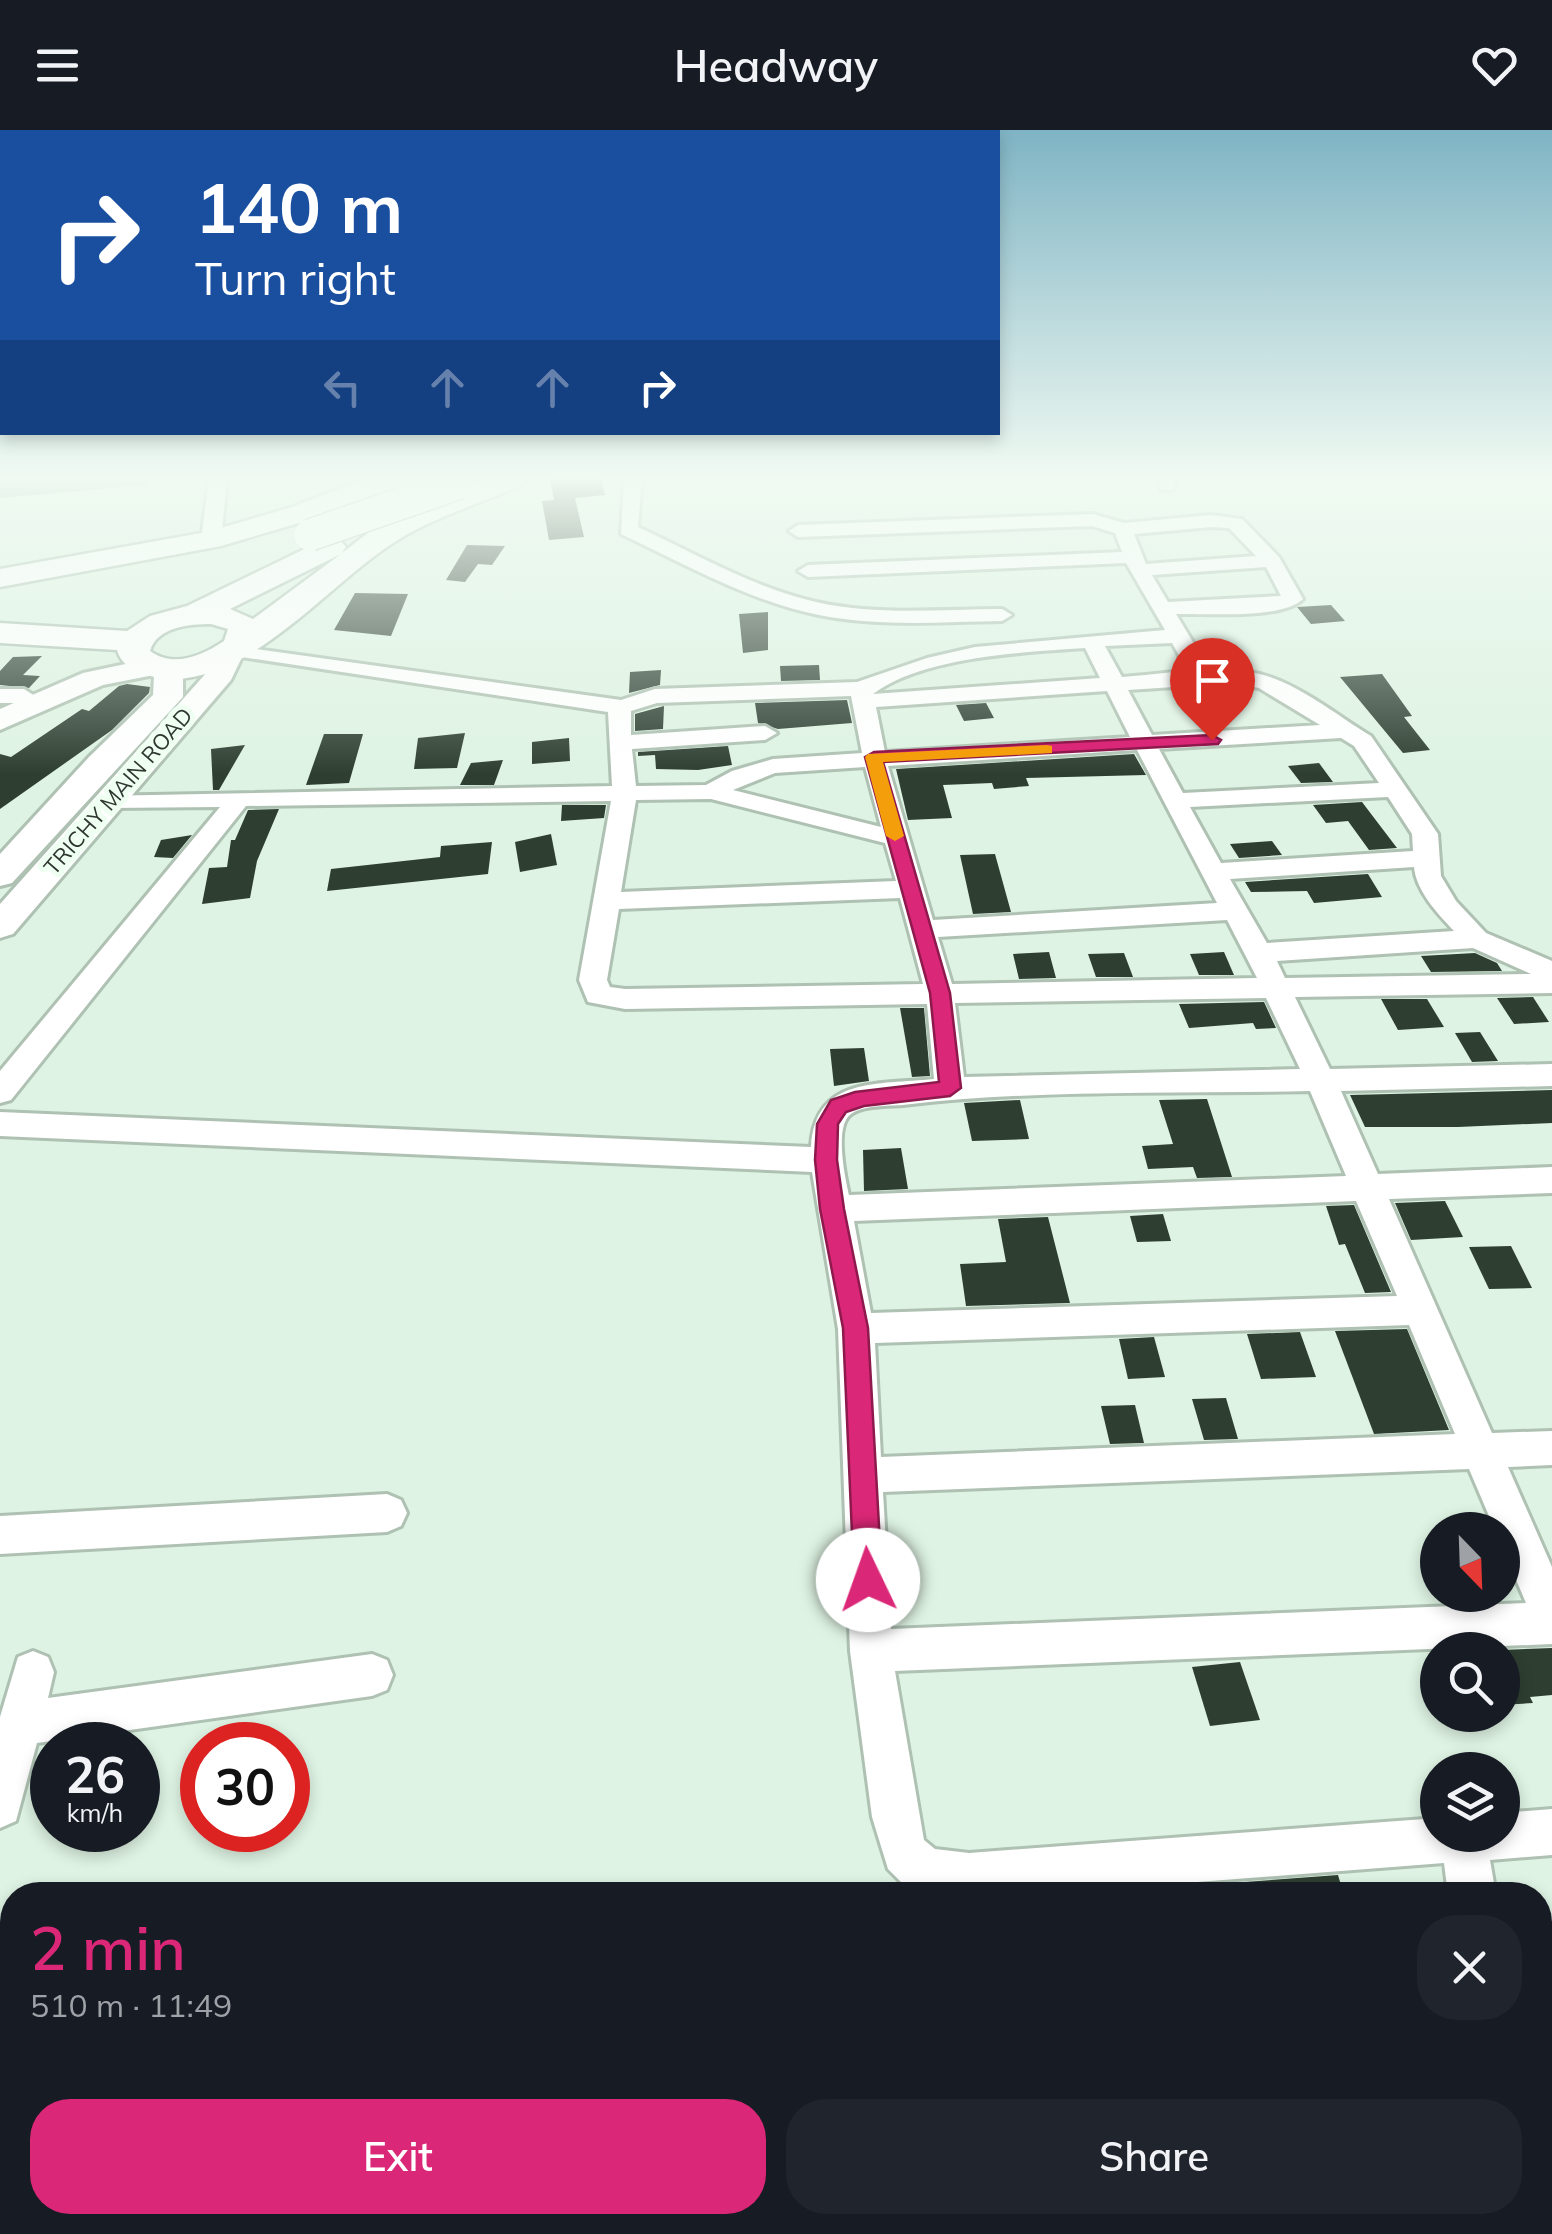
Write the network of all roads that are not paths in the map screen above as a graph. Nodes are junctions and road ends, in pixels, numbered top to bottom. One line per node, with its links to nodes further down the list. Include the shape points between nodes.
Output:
1 (67, 577): 8 (highway)
2 (134, 577): 9 (highway)
3 (270, 577): 11 (highway)
4 (331, 577): 17 (highway)
5 (734, 577): 12 (street, via 817,608)
6 (1143, 577): 10 (street)
7 (1282, 577): 10 (street, via 1294,600 1287,603)
8 (0, 589)
9 (0, 600)
10 (1161, 608): 15 (street)
11 (196, 614): 17 (highway, via 238,622 244,638); 18 (highway, via 166,620)
12 (1002, 615)
13 (0, 633): 14 (highway)
14 (69, 636): 18 (highway); 19 (highway, via 74,652)
15 (1178, 636): 16 (street); 20 (street)
16 (1092, 641): 21 (street); 22 (street, via 932,663 888,675)
17 (235, 650): 18 (highway, via 202,665); 24 (street); 35 (main road, TRICHY MAIN ROAD)
18 (148, 657): 19 (main road, via 108,656); 25 (main road); 40 (main road, via 168,697)
19 (66, 676): 23 (main road)
20 (1203, 678): 21 (street); 26 (street, via 1251,677)
21 (1115, 686): 22 (street); 29 (street)
22 (862, 695): 24 (street, via 656,696); 30 (street)
23 (8, 700)
24 (622, 706): 28 (street)
25 (0, 721)
26 (1350, 730): 29 (street); 31 (street)
27 (765, 733): 28 (street)
28 (622, 743): 33 (street)
29 (1144, 745): 30 (street); 36 (street)
30 (874, 757): 32 (street, via 774,766); 37 (street)
31 (1396, 789): 36 (street); 38 (street, via 1424,834)
32 (711, 792): 33 (street); 37 (street)
33 (624, 793): 34 (street); 42 (street)
34 (240, 798): 35 (street); 55 (street)
35 (108, 801): 44 (main road, TRICHY MAIN ROAD)
36 (1174, 801): 39 (street)
37 (896, 838): 41 (street)
38 (1428, 858): 39 (street); 46 (street, via 1428,876)
39 (1213, 872): 43 (street)
40 (0, 875)
41 (910, 890): 42 (street); 45 (street)
42 (605, 901): 51 (street, via 593,980 598,995)
43 (1236, 911): 45 (street); 47 (street)
44 (0, 926)
45 (922, 929): 51 (street)
46 (1476, 939): 47 (street); 48 (street)
47 (1260, 952): 50 (street)
48 (1552, 972)
49 (1552, 983): 50 (street)
50 (1277, 990): 51 (street); 53 (street)
51 (940, 993): 54 (street)
52 (1552, 1075): 53 (street)
53 (1322, 1083): 54 (street); 59 (street)
54 (950, 1088): 57 (street, via 838,1106 828,1124)
55 (0, 1092)
56 (0, 1124): 57 (street)
57 (826, 1160): 60 (street)
58 (1552, 1180): 59 (street)
59 (1366, 1186): 60 (street); 61 (street)
60 (832, 1209): 62 (street)
61 (1420, 1310): 62 (street); 64 (street)
62 (856, 1328): 65 (street)
63 (1552, 1448): 64 (street)
64 (1480, 1449): 65 (street); 68 (street)
65 (863, 1475): 69 (street)
66 (387, 1512): 67 (street)
67 (0, 1536)
68 (1552, 1619): 69 (street)
69 (872, 1651): 76 (street, via 895,1817 904,1853 925,1872 969,1876)
70 (33, 1672): 72 (street)
71 (372, 1675): 72 (street)
72 (20, 1724): 73 (street)
73 (0, 1805)
74 (1552, 1832): 75 (street)
75 (1520, 1835)
76 (1420, 1842)
77 (1465, 1852): 78 (street)
78 (1470, 1882)

